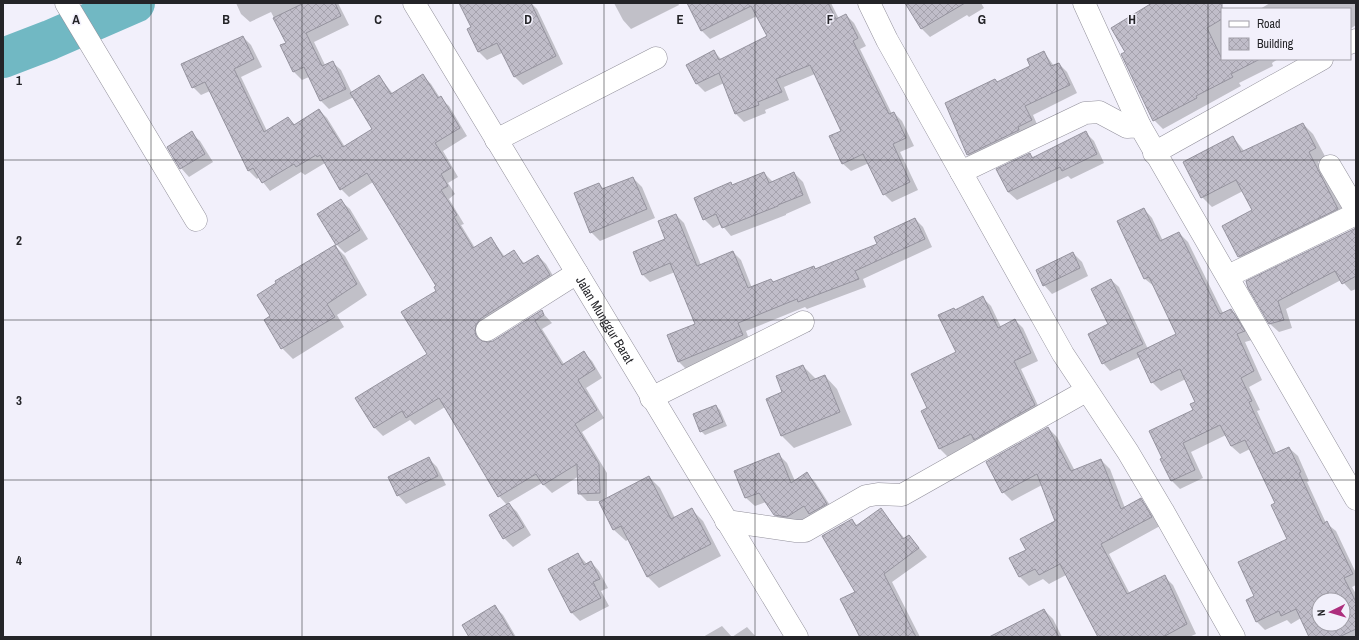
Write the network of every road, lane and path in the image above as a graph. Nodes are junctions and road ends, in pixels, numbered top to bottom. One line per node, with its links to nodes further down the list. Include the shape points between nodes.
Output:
1 (66, 3): 12 (street)
2 (414, 3): 8 (street, Jalan Munggur Barat)
3 (869, 3): 11 (street)
4 (1084, 3): 7 (street)
5 (656, 58): 8 (street)
6 (1320, 60): 9 (street)
7 (1140, 126): 9 (street); 11 (street, via 1127,127 1100,112 1085,113)
8 (496, 140): 13 (street, Jalan Munggur Barat)
9 (1154, 153): 14 (street)
10 (1330, 166): 14 (street, via 1356,214)
11 (961, 172): 17 (street)
12 (196, 220)
13 (577, 273): 16 (street); 18 (street, Jalan Munggur Barat)
14 (1228, 276): 19 (street)
15 (803, 322): 18 (street)
16 (487, 330)
17 (1086, 391): 20 (street, via 902,495 866,496 805,531); 22 (street, via 1160,504)
18 (651, 398): 20 (street, Jalan Munggur Barat)
19 (1356, 499)
20 (726, 521): 21 (street, Jalan Munggur Barat)
21 (797, 637)
22 (1234, 637)

